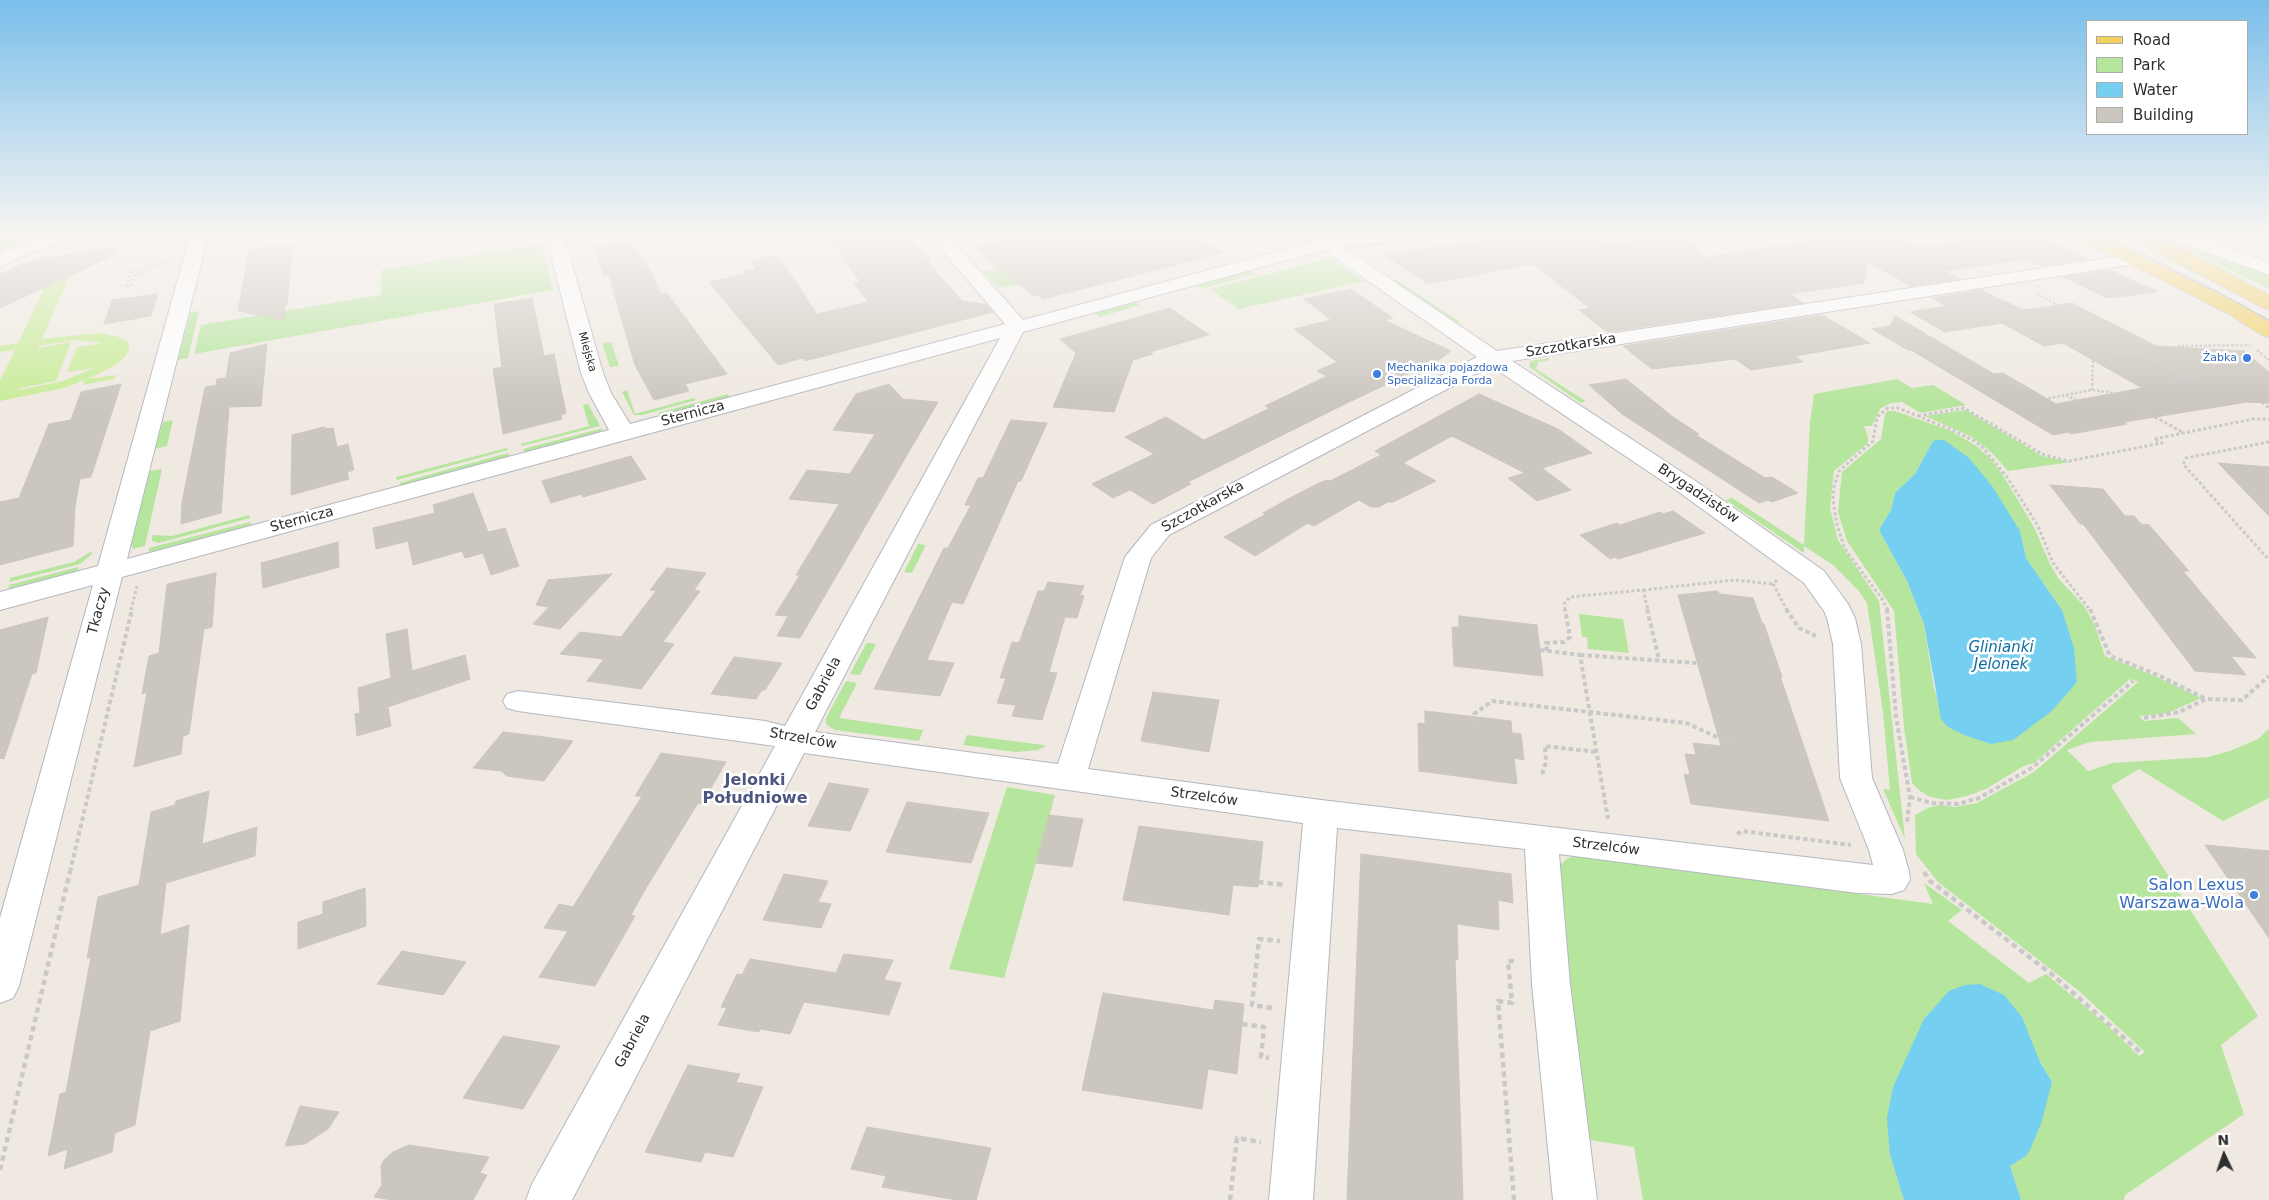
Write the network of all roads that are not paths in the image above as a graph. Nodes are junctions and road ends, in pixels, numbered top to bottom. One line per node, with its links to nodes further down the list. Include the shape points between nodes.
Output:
1 (187, 292): 14 (street, Tkaczy)
2 (570, 292): 13 (street, Miejska, via 592,373)
3 (989, 292): 10 (street)
4 (1139, 292): 10 (street, Sternicza)
5 (1397, 292): 12 (street, Brygadzistów)
6 (1921, 292): 12 (street, Szczotkarska)
7 (2201, 292): 11 (main road)
8 (2248, 292): 9 (main road)
9 (2269, 303)
10 (1016, 327): 13 (street, Sternicza); 17 (street, Gabriela)
11 (2269, 331)
12 (1493, 358): 18 (street, Szczotkarska, via 1431,387 1160,530 1138,557); 21 (street, Brygadzistów, via 1685,485 1814,577 1838,610 1847,644 1856,778 1892,872)
13 (622, 434): 14 (street, Sternicza)
14 (124, 576): 15 (street, Sternicza); 22 (street, Tkaczy)
15 (0, 601)
16 (518, 700): 17 (street, Strzelców, via 765,732)
17 (796, 740): 18 (street, Strzelców); 23 (street, Gabriela)
18 (1070, 779): 19 (street, Strzelców)
19 (1321, 813): 20 (street, Strzelców); 24 (street)
20 (1541, 838): 21 (street, Strzelców, via 1858,879); 25 (street, via 1551,984)
21 (1906, 873)
22 (0, 986)
23 (548, 1200)
24 (1291, 1200)
25 (1575, 1200)

